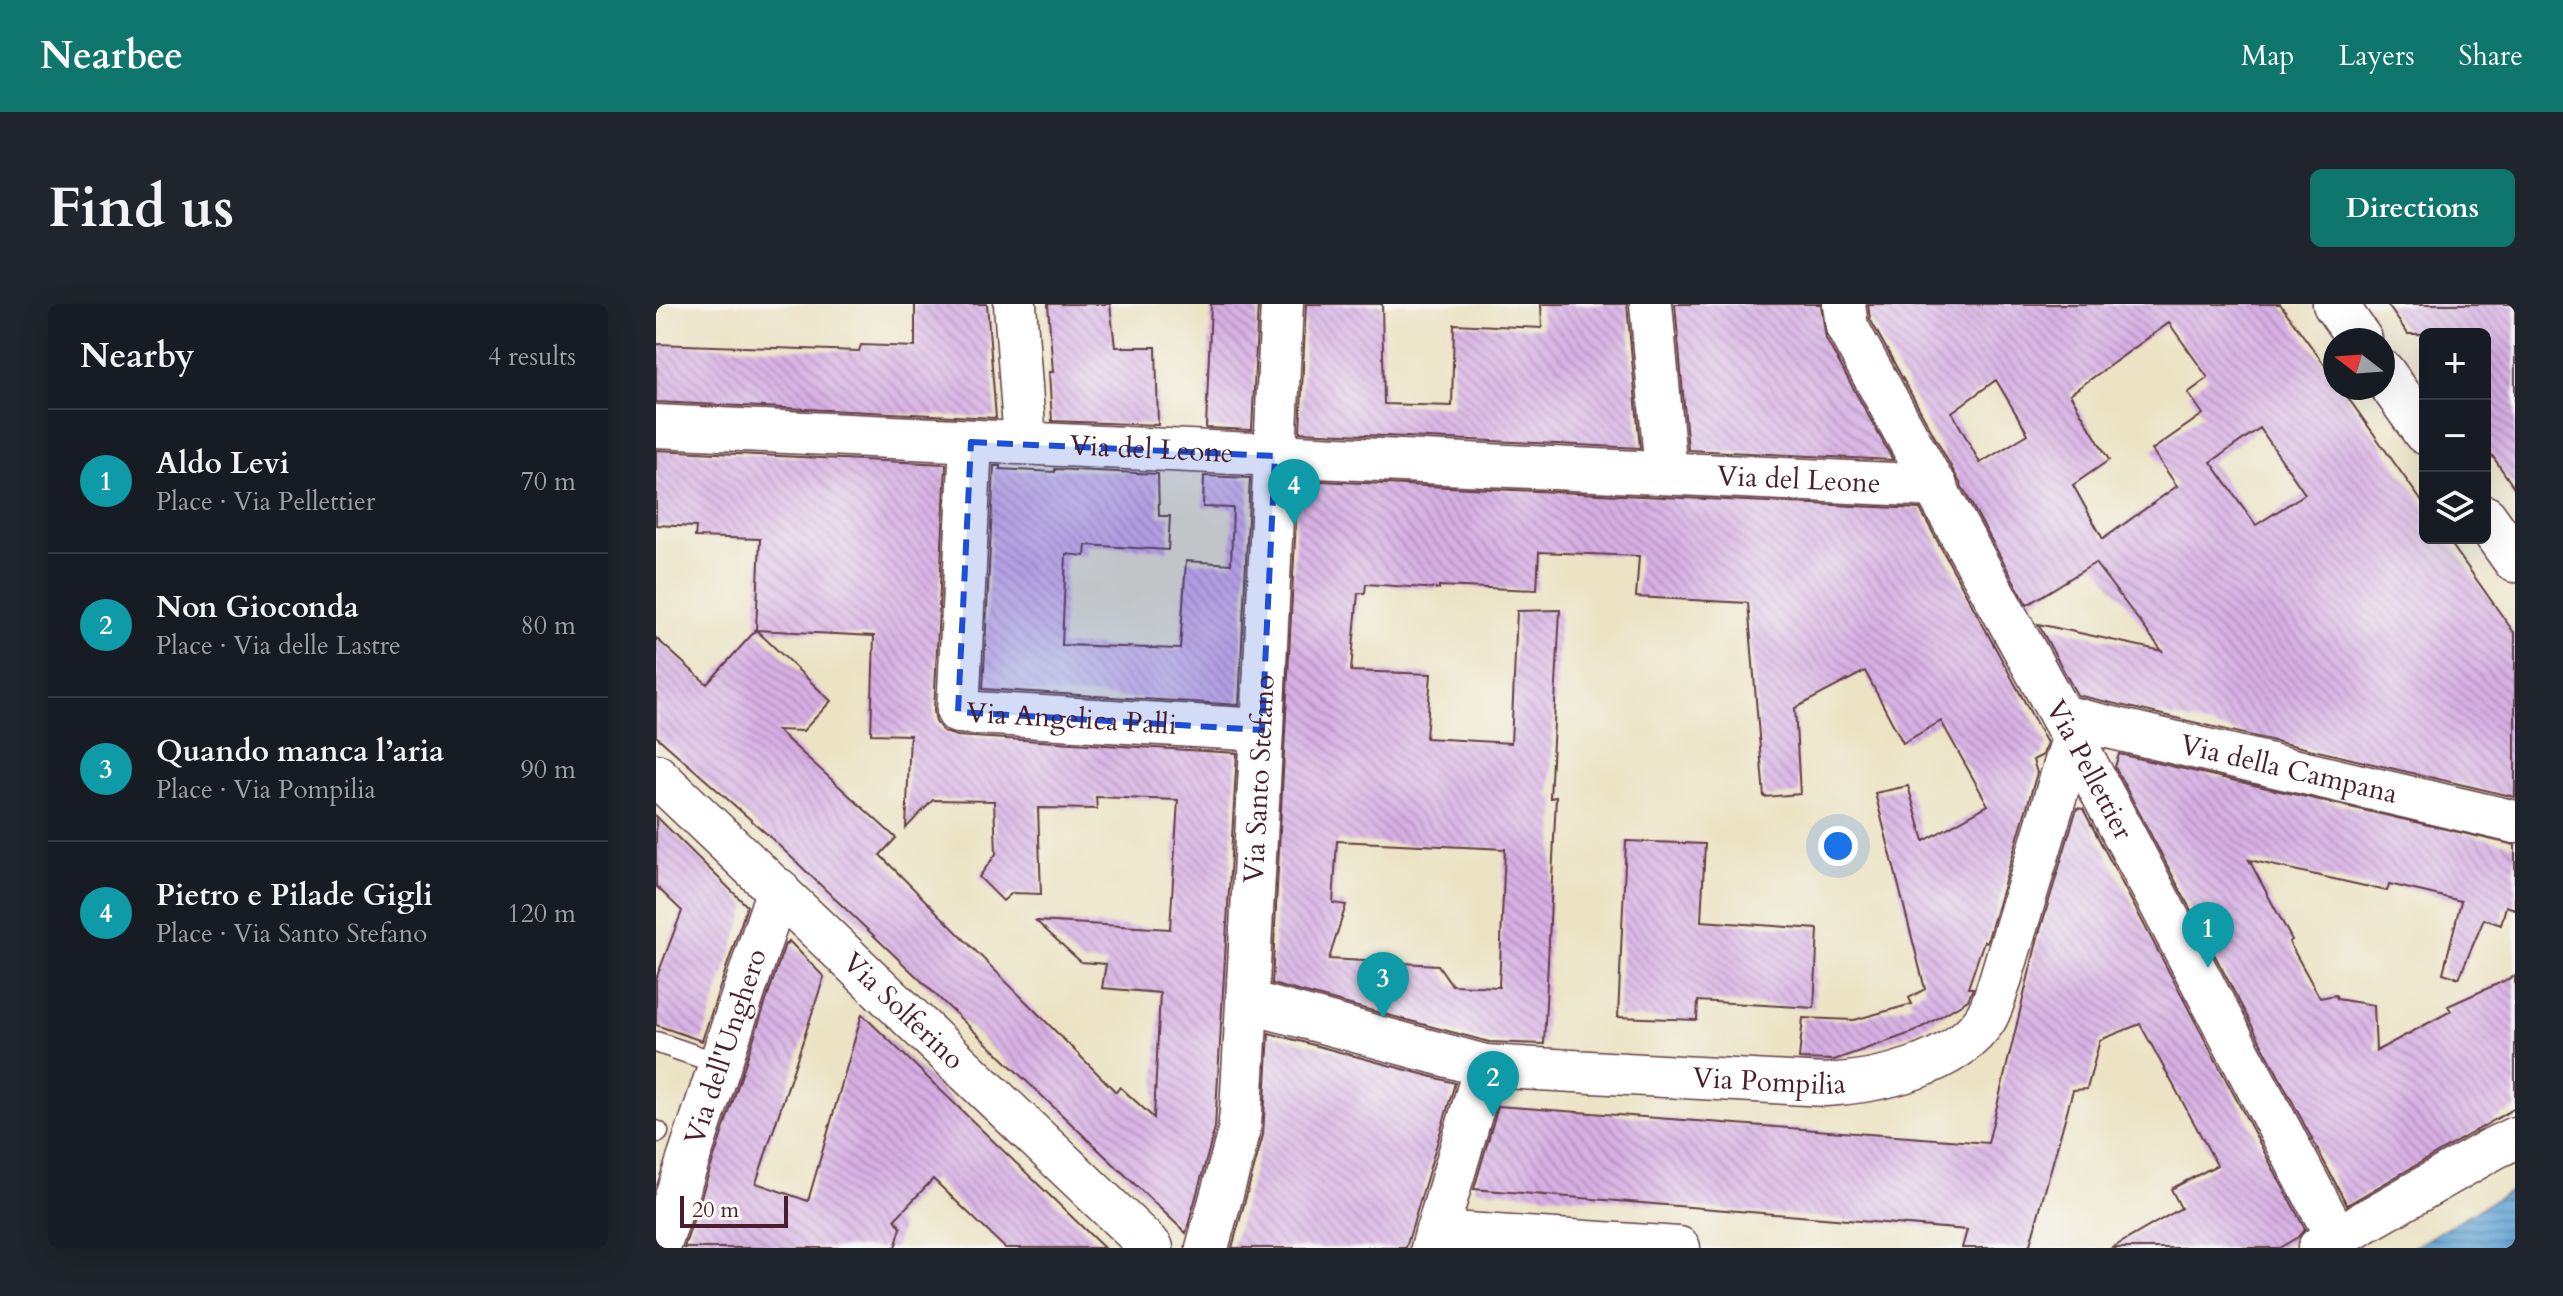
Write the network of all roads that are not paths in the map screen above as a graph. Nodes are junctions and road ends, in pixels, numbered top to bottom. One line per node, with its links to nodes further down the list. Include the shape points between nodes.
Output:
1 (1015, 304): 11 (street)
2 (1282, 304): 12 (street, Via Santo Stefano)
3 (1651, 304): 13 (street)
4 (1844, 304): 14 (street, Via Pellettier, via 1847,327)
5 (2335, 304): 6 (street)
6 (2352, 328)
7 (2395, 390): 8 (street)
8 (2419, 424)
9 (656, 426): 10 (street, Via del Leone)
10 (971, 442): 11 (street, Via del Leone); 18 (street, Via Angelica Palli, via 958,712)
11 (1025, 442): 12 (street, Via del Leone)
12 (1275, 456): 13 (street, Via del Leone); 18 (street, Via Santo Stefano)
13 (1666, 472): 14 (street, Via del Leone)
14 (1936, 486): 17 (street, Via Pellettier)
15 (2491, 526): 16 (street)
16 (2515, 560)
17 (2067, 727): 20 (street, Via della Campana); 25 (street, Via Pompilia, via 1993,1003 1976,1030 1942,1055 1892,1076 1825,1085); 28 (street, Via Pellettier)
18 (1262, 730): 22 (street, Via Santo Stefano)
19 (656, 775): 21 (street, Via Solferino)
20 (2515, 822)
21 (778, 889): 24 (street, Via dell'Unghero); 30 (street, Via Solferino)
22 (1248, 1002): 25 (street, Via Pompilia); 31 (street, Via Santo Stefano, via 1239,1132)
23 (656, 1042): 24 (lane)
24 (720, 1064): 29 (street, Via dell'Unghero)
25 (1485, 1066): 27 (street)
26 (2515, 1138): 28 (street)
27 (1434, 1240): 32 (street)
28 (2328, 1243)
29 (659, 1248)
30 (1152, 1248)
31 (1207, 1248)
32 (1679, 1248)

